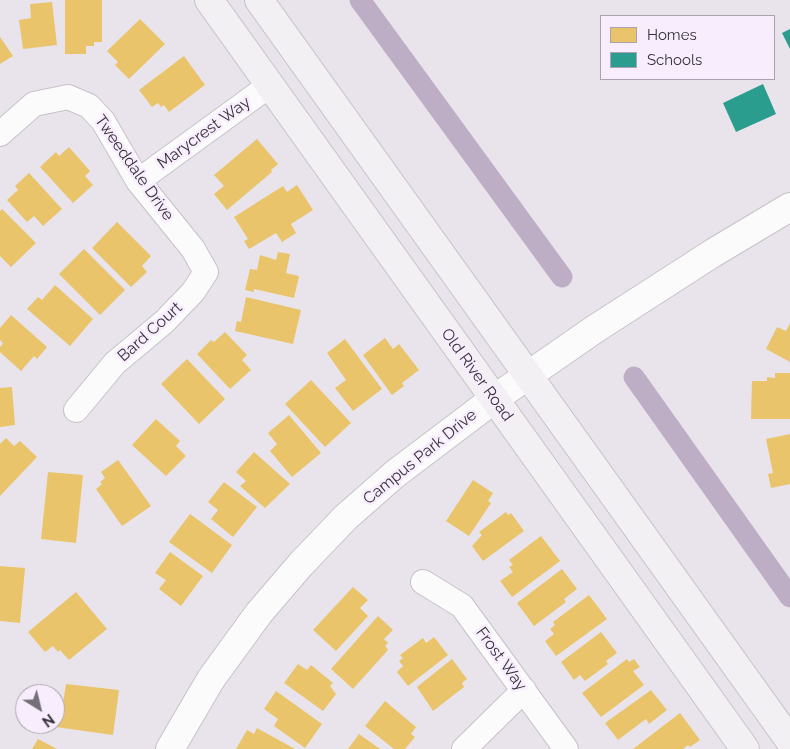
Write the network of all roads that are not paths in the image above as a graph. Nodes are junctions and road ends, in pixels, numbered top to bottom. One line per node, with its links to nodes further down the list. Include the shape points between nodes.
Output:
1 (209, 0): 3 (main road, Old River Road)
2 (259, 0): 5 (main road)
3 (270, 86): 5 (main road, via 308,95 360,160); 6 (street, Marycrest Way); 10 (main road, Old River Road)
4 (0, 134): 6 (street, Tweeddale Drive, via 34,104 68,97 90,106)
5 (378, 166): 9 (main road)
6 (138, 181): 8 (street, Tweeddale Drive)
7 (790, 207): 9 (street, Campus Park Drive, via 713,253)
8 (193, 249): 11 (street, Bard Court, via 206,272 193,292 164,322 115,363)
9 (528, 375): 10 (street, Campus Park Drive); 14 (main road)
10 (494, 399): 15 (street, Campus Park Drive, via 395,474 346,517 301,564 259,613 211,679); 18 (main road, Old River Road)
11 (76, 410)
12 (424, 582): 13 (street, Frost Way, via 462,606)
13 (524, 690): 16 (street); 17 (street, Frost Way)
14 (790, 741)
15 (170, 749)
16 (464, 749)
17 (566, 749)
18 (745, 749)

